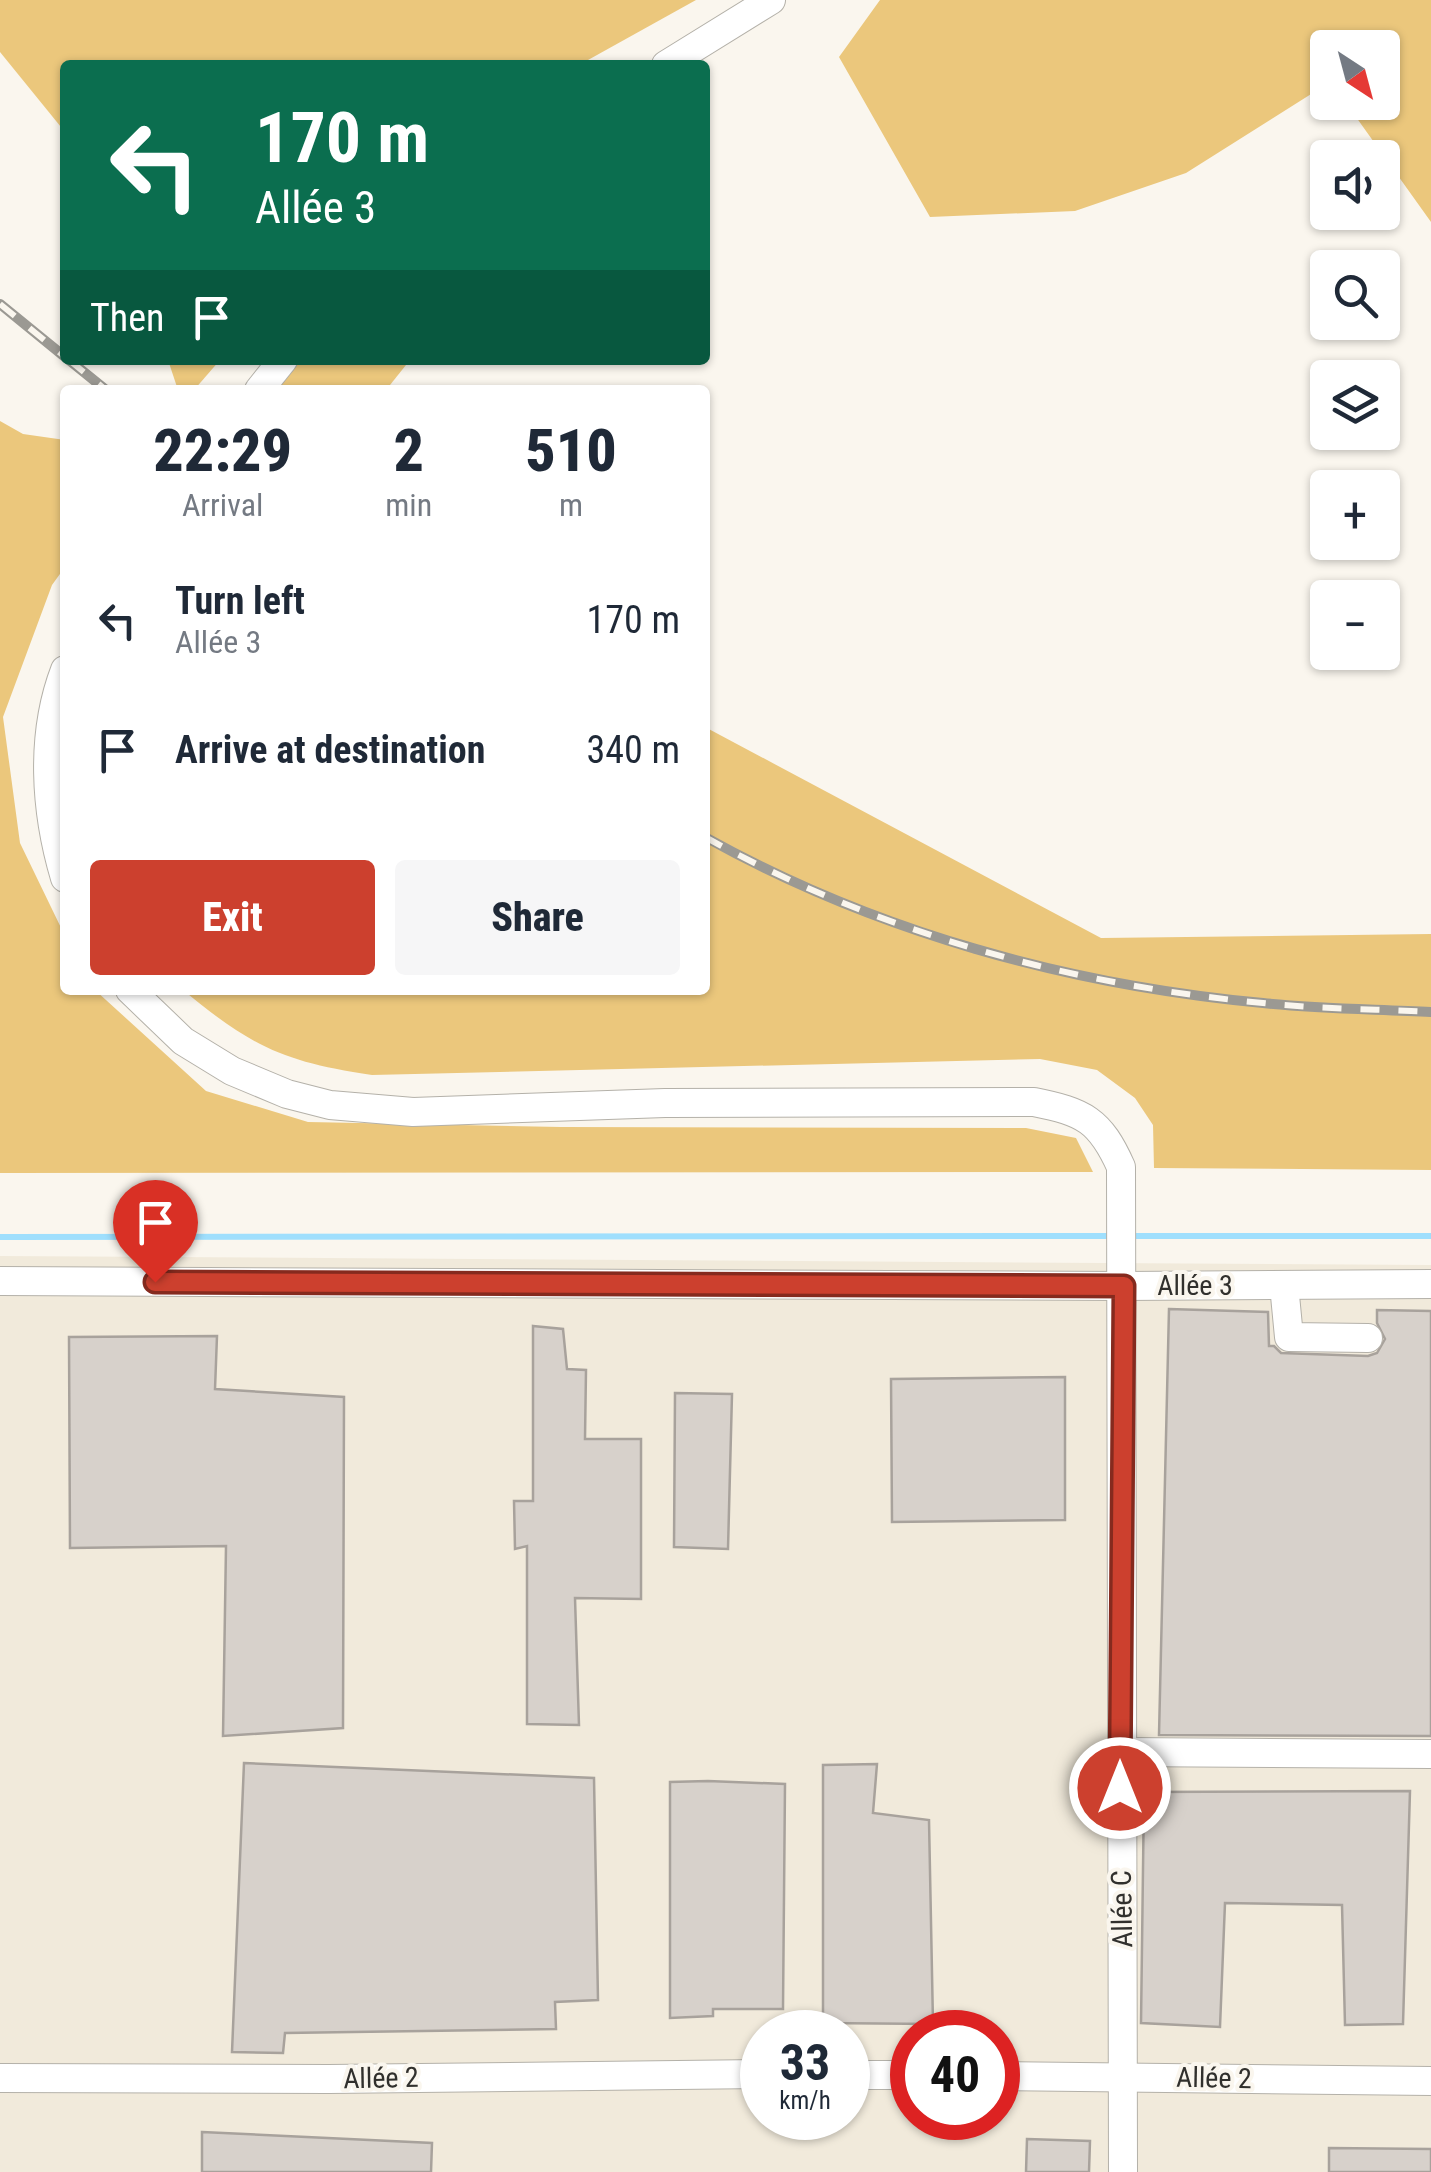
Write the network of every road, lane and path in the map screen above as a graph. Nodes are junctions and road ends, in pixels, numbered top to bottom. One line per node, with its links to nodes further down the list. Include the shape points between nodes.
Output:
1 (771, 0): 2 (street)
2 (675, 60)
3 (279, 365): 4 (street)
4 (263, 385)
5 (60, 684): 6 (street, via 48,743)
6 (60, 860)
7 (135, 995): 8 (street, Allée C, via 183,1041 232,1071 330,1106 412,1112 1034,1102 1065,1108 1092,1120 1121,1167)
8 (1124, 1278): 9 (street, Allée 3); 11 (street, Allée 3); 13 (street, Allée C)
9 (0, 1282)
10 (1431, 1284): 11 (street, Allée 3)
11 (1284, 1285): 12 (street, via 1289,1337)
12 (1368, 1338)
13 (1120, 1752): 14 (street); 17 (street, Allée C)
14 (1431, 1754)
15 (740, 2074): 18 (street, Allée 2)
16 (1020, 2076): 17 (street, Allée 2)
17 (1124, 2077): 19 (street, Allée 2); 20 (street, Allée C)
18 (0, 2078)
19 (1431, 2081)
20 (1123, 2172)

